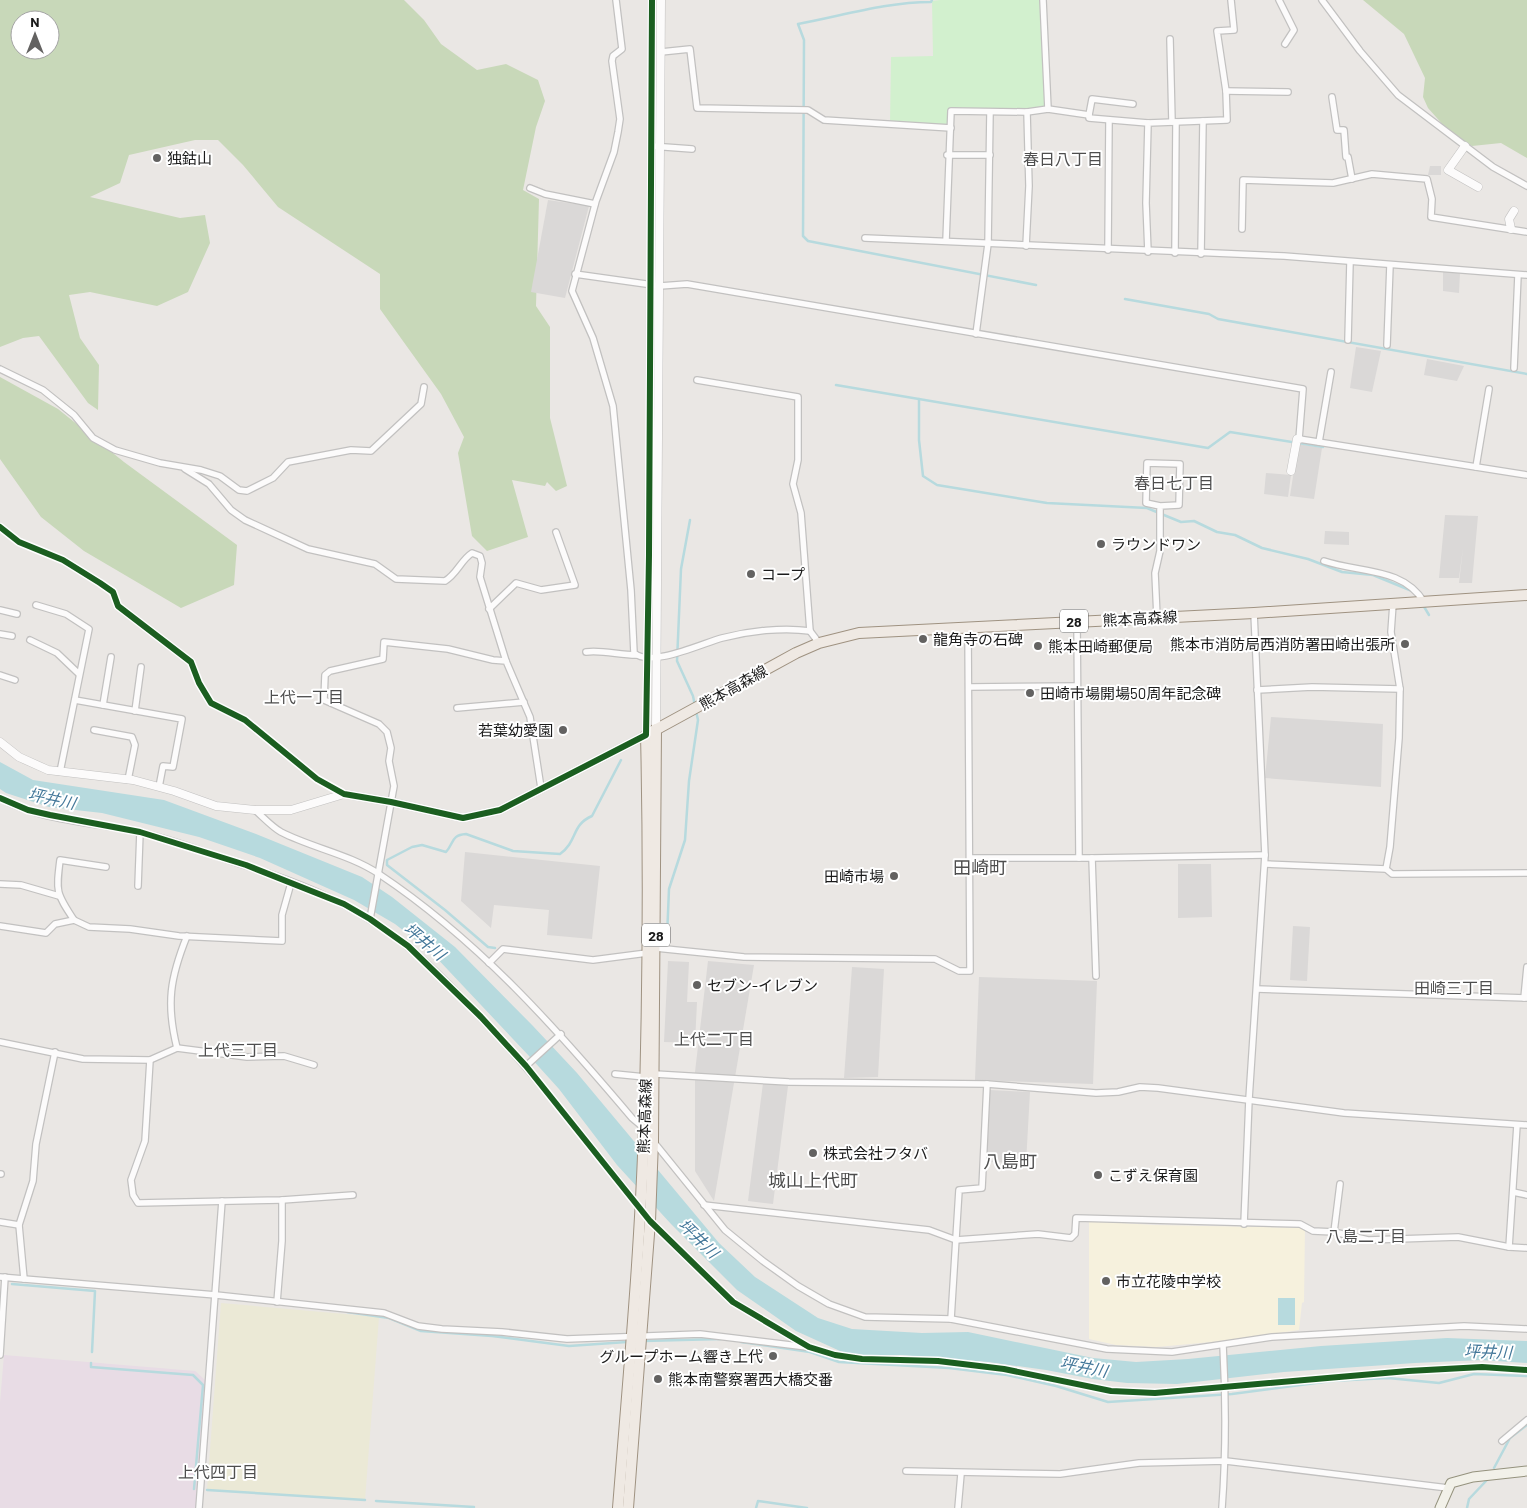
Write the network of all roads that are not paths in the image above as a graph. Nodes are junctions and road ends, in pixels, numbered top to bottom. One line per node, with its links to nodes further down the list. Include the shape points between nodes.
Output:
1 (616, 0): 34 (street, via 622,49 612,61 620,119 614,152)
2 (652, 0): 24 (street)
3 (661, 0): 10 (street)
4 (1043, 0): 15 (street)
5 (1231, 0): 11 (street, via 1234,30 1217,31)
6 (1279, 0): 9 (street, via 1294,30)
7 (1322, 0): 25 (street, via 1398,95)
8 (1170, 39): 21 (street)
9 (1285, 44)
10 (661, 52): 23 (street, via 690,49 697,108 808,110 824,120); 26 (street)
11 (1226, 91): 12 (street); 20 (street, via 1227,120)
12 (1288, 92)
13 (1332, 97): 30 (street, via 1337,130 1344,130)
14 (1133, 104): 18 (street, via 1092,99)
15 (1048, 109): 17 (street); 18 (street)
16 (990, 112): 17 (street); 23 (street, via 951,112); 29 (street)
17 (1027, 112): 42 (street, via 1029,186)
18 (1089, 115): 19 (street, via 1089,118)
19 (1109, 120): 22 (street); 43 (street)
20 (1203, 121): 21 (street); 46 (street)
21 (1174, 122): 22 (street); 45 (street)
22 (1148, 123): 44 (street)
23 (951, 128): 28 (street)
24 (651, 146): 26 (street); 52 (street)
25 (1465, 146): 31 (street); 32 (street, via 1448,170)
26 (660, 148): 27 (street); 53 (street)
27 (692, 149)
28 (948, 155): 29 (street); 40 (street)
29 (990, 155): 41 (street)
30 (1352, 179): 36 (street, via 1318,183 1243,180); 37 (street, via 1372,174 1427,179 1432,199 1431,217)
31 (1527, 186)
32 (1478, 187)
33 (530, 188): 34 (street)
34 (595, 204): 49 (street)
35 (1514, 211): 37 (street, via 1509,219)
36 (1242, 229)
37 (1511, 229): 38 (street)
38 (1527, 232)
39 (865, 238): 40 (street)
40 (946, 241): 41 (street)
41 (988, 244): 42 (street); 54 (street)
42 (1026, 246): 43 (street)
43 (1108, 250): 44 (street)
44 (1148, 252): 45 (street)
45 (1175, 253): 46 (street)
46 (1201, 254): 47 (street)
47 (1350, 262): 48 (street); 55 (street)
48 (1390, 265): 50 (street); 56 (street)
49 (575, 274): 52 (street); 92 (street, via 572,292 594,338 613,406)
50 (1518, 275): 51 (street); 57 (street)
51 (1527, 276)
52 (650, 284): 53 (street); 65 (street)
53 (660, 286): 54 (street, via 688,284); 66 (street)
54 (976, 334): 63 (street, via 1303,389)
55 (1348, 340)
56 (1387, 345)
57 (1514, 368)
58 (0, 369): 67 (street, via 43,390 74,415 93,438 115,450)
59 (1331, 372): 64 (street)
60 (697, 380): 86 (street, via 798,397 798,460 793,484 801,513)
61 (424, 387): 67 (street, via 421,404 371,451 351,450 288,462 273,478 247,491 239,490 220,476)
62 (1489, 389): 68 (street)
63 (1299, 439): 64 (street); 69 (street)
64 (1319, 442): 68 (street)
65 (650, 458): 66 (street); 95 (street)
66 (659, 458): 93 (street)
67 (181, 466): 79 (street, via 209,484 231,510 245,520 308,549 375,564 396,578 445,581 451,578 466,557 472,553 480,556 480,577)
68 (1476, 467): 70 (street)
69 (1291, 471)
70 (1527, 475)
71 (1160, 506): 71 (street, via 1146,504 1147,463 1180,464 1179,505); 83 (street, via 1160,551 1155,573)
72 (0, 528): 118 (street, via 19,542 63,560 113,592 118,606 191,662 211,702 245,720 317,779)
73 (556, 532): 79 (street, via 575,585 540,590 516,583)
74 (1324, 561): 76 (street, via 1353,569 1378,571 1407,583)
75 (1527, 595): 76 (main road, 熊本高森線 / 28)
76 (1424, 602): 77 (main road, 熊本高森線 / 28)
77 (1393, 604): 81 (main road, 熊本高森線 / 28); 103 (street, via 1391,632)
78 (36, 606): 98 (street, via 66,614 89,629)
79 (489, 609): 96 (street)
80 (0, 610): 82 (street)
81 (1254, 613): 83 (main road, 熊本高森線 / 28); 104 (street)
82 (17, 614)
83 (1157, 617): 84 (main road, 熊本高森線 / 28)
84 (1077, 620): 85 (main road, 熊本高森線 / 28); 101 (street)
85 (968, 627): 90 (main road, 熊本高森線 / 28, via 859,633); 102 (street)
86 (810, 631): 90 (street); 93 (street, via 794,629 746,634)
87 (0, 634): 88 (street)
88 (12, 636)
89 (30, 640): 98 (street, via 57,653)
90 (820, 643): 110 (main road, 熊本高森線 / 28)
91 (586, 652): 92 (street, via 602,650 617,655)
92 (636, 655): 95 (street)
93 (657, 656): 95 (street); 110 (street)
94 (111, 657): 107 (street)
95 (647, 657): 112 (street)
96 (506, 660): 106 (street); 120 (street, via 384,642 383,659 350,665 325,675 324,700 379,724 387,732 394,786)
97 (141, 667): 109 (street)
98 (80, 674): 105 (street)
99 (0, 675): 100 (street)
100 (14, 680)
101 (1077, 686): 102 (street); 125 (street)
102 (968, 687): 124 (street)
103 (1400, 689): 104 (street, via 1312,687); 129 (street, via 1398,748)
104 (1257, 690): 123 (street)
105 (75, 700): 107 (street); 114 (street)
106 (524, 702): 108 (street); 117 (street, via 530,717)
107 (103, 705): 109 (street)
108 (457, 708)
109 (135, 711): 116 (street, via 182,719 172,767 163,766)
110 (656, 729): 112 (main road, 熊本高森線 / 28); 140 (main road, 熊本高森線 / 28)
111 (94, 730): 115 (street, via 132,737 135,745)
112 (646, 735): 117 (street); 140 (main road, 熊本高森線 / 28)
113 (0, 742): 114 (street, via 19,757)
114 (60, 772): 115 (street)
115 (128, 780): 116 (street)
116 (159, 787): 121 (street, via 216,806)
117 (541, 788): 120 (street, via 500,810 463,818)
118 (344, 794): 120 (street); 121 (street, via 291,810)
119 (0, 798): 122 (street, via 28,810)
120 (391, 802): 130 (street)
121 (255, 810): 130 (street, via 280,831)
122 (140, 832): 132 (street); 134 (street)
123 (1265, 855): 126 (street); 127 (street)
124 (970, 858): 125 (street); 140 (street, via 970,971 959,971 935,958 744,956)
125 (1079, 858): 126 (street)
126 (1092, 858): 143 (street)
127 (1264, 864): 129 (street); 144 (street)
128 (106, 867): 135 (street, via 60,860)
129 (1386, 869): 131 (street, via 1392,874)
130 (377, 873): 136 (street); 141 (street, via 430,912)
131 (1527, 873)
132 (291, 883): 136 (street); 139 (street, via 282,915 282,941)
133 (0, 884): 135 (street, via 21,885)
134 (138, 886)
135 (58, 896): 137 (street)
136 (370, 917): 151 (street, via 436,972)
137 (74, 920): 138 (street, via 55,924 46,933); 139 (street, via 88,927)
138 (0, 926)
139 (187, 936): 148 (street, via 170,986 171,1024)
140 (651, 951): 141 (street, via 593,960 503,949); 154 (main road, 熊本高森線 / 28); 155 (main road, 熊本高森線 / 28)
141 (489, 963): 146 (street, via 519,990)
142 (1527, 967): 145 (street)
143 (1096, 976)
144 (1256, 989): 145 (street); 157 (street)
145 (1526, 998)
146 (560, 1036): 151 (street); 160 (street)
147 (0, 1042): 149 (street)
148 (177, 1048): 150 (street); 152 (street, via 247,1057 284,1056)
149 (56, 1052): 150 (street, via 83,1059); 172 (street, via 36,1144 33,1181)
150 (150, 1060): 167 (street, via 145,1141 131,1180 133,1195 138,1203 148,1204)
151 (528, 1064): 169 (street)
152 (314, 1065)
153 (615, 1074): 155 (street)
154 (655, 1074): 155 (street); 156 (street, via 789,1082); 161 (main road, 熊本高森線 / 28)
155 (645, 1077): 160 (main road, 熊本高森線 / 28)
156 (987, 1084): 157 (street, via 1096,1092 1158,1088); 175 (street, via 982,1188 959,1190)
157 (1249, 1099): 158 (street, via 1344,1113); 173 (street)
158 (1517, 1125): 159 (street); 163 (street)
159 (1527, 1125)
160 (644, 1128): 161 (street); 169 (main road, 熊本高森線 / 28)
161 (653, 1141): 168 (street); 170 (main road, 熊本高森線 / 28)
162 (1340, 1184): 174 (street)
163 (1513, 1192): 164 (street); 176 (street)
164 (1527, 1194)
165 (353, 1195): 166 (street)
166 (282, 1200): 167 (street); 181 (street)
167 (222, 1202): 180 (street)
168 (704, 1205): 175 (street, via 928,1230); 182 (street, via 725,1230 763,1261 829,1304 865,1317)
169 (640, 1208): 170 (street); 184 (main road, 熊本高森線 / 28)
170 (650, 1221): 184 (main road, 熊本高森線 / 28); 185 (street, via 733,1302)
171 (0, 1222): 172 (street)
172 (19, 1224): 179 (street)
173 (1244, 1224): 174 (street, via 1300,1224 1313,1231); 175 (street, via 1076,1218 1075,1234 1071,1238 1038,1234)
174 (1334, 1232): 176 (street, via 1368,1240 1458,1237)
175 (956, 1240): 182 (street)
176 (1509, 1247): 177 (street)
177 (1527, 1248)
178 (3, 1277): 179 (street); 187 (street)
179 (24, 1279): 180 (street)
180 (216, 1295): 181 (street); 197 (street)
181 (277, 1302): 184 (street, via 384,1313 418,1326 442,1329 567,1339)
182 (951, 1319): 186 (street, via 1133,1352)
183 (1527, 1329): 186 (street, via 1464,1326 1272,1337)
184 (636, 1336): 185 (street, via 729,1335); 198 (main road, 熊本高森線 / 28); 199 (main road, 熊本高森線 / 28)
185 (809, 1347): 189 (street, via 862,1359 938,1361 1004,1369 1110,1391 1155,1394)
186 (1223, 1348): 189 (street)
187 (0, 1355)
188 (1527, 1370): 189 (street, via 1482,1367)
189 (1226, 1385): 192 (street)
190 (1527, 1420): 191 (street)
191 (1502, 1441)
192 (1226, 1461): 195 (street, via 1139,1464 1060,1474); 196 (street); 201 (street)
193 (906, 1471): 195 (street)
194 (1527, 1472): 196 (main road, via 1473,1477 1451,1483)
195 (961, 1474): 200 (street)
196 (1448, 1488): 202 (main road)
197 (199, 1508)
198 (618, 1508)
199 (628, 1508)
200 (958, 1508)
201 (1222, 1508)
202 (1440, 1508)

